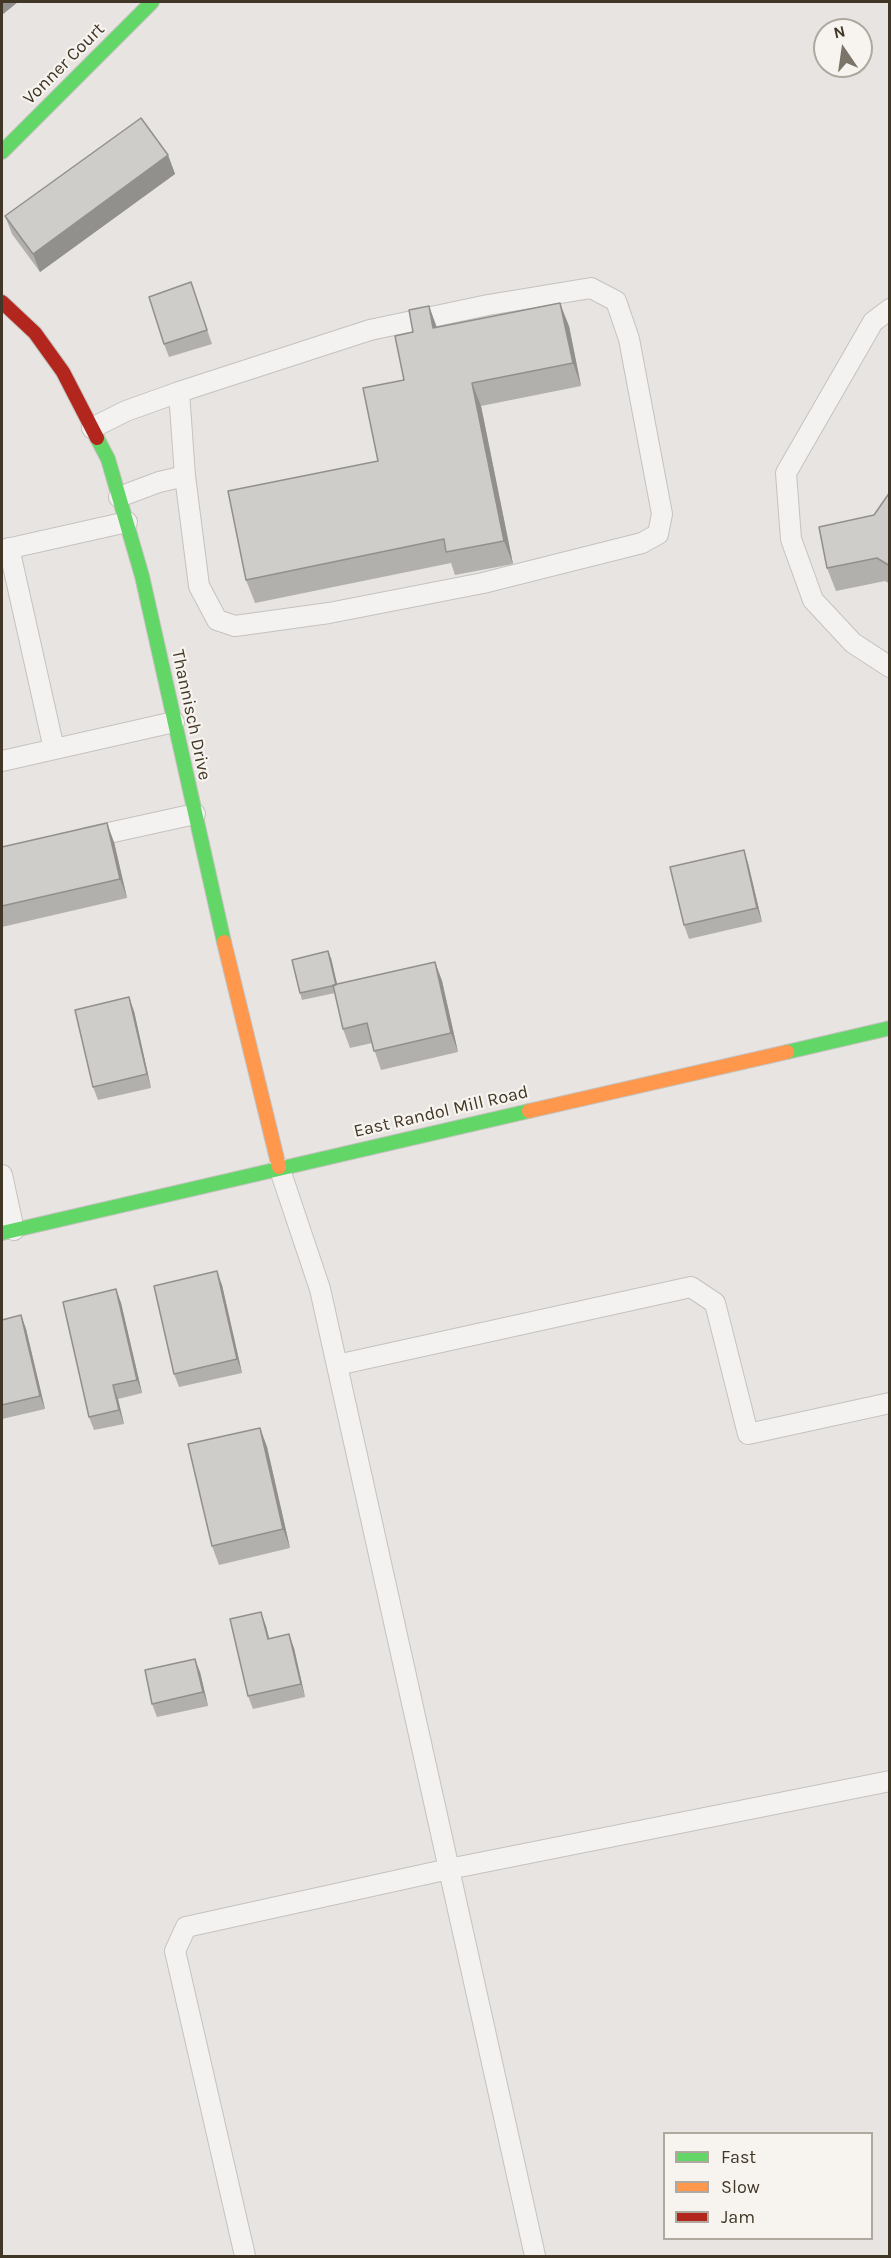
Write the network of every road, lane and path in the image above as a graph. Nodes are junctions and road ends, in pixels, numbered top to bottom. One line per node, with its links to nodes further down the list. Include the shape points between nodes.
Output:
1 (152, 2): 2 (street, Vonner Court)
2 (2, 152)
3 (2, 302): 6 (street, Thannisch Drive, via 34,333 63,372)
4 (890, 309): 11 (lane, via 873,322 786,473 791,539 813,600 853,643)
5 (179, 392): 6 (lane); 7 (lane); 7 (lane, via 370,330 591,288 615,301 629,339 662,514 658,534 642,543 483,583 329,613 235,626 217,620 199,586)
6 (92, 428): 8 (street, Thannisch Drive, via 108,459)
7 (185, 476): 8 (lane)
8 (119, 498): 9 (street, Thannisch Drive)
9 (127, 522): 10 (lane); 12 (street, Thannisch Drive)
10 (5, 549): 13 (lane)
11 (890, 667)
12 (174, 722): 13 (lane); 15 (street, Thannisch Drive)
13 (54, 749): 14 (lane)
14 (2, 760)
15 (195, 813): 16 (lane); 18 (street, Thannisch Drive)
16 (70, 842)
17 (890, 1028): 18 (street, East Randol Mill Road)
18 (279, 1167): 20 (street, East Randol Mill Road); 21 (lane, via 320,1289)
19 (2, 1175): 20 (lane)
20 (8, 1231)
21 (337, 1365): 22 (lane, via 691,1287 716,1303 748,1434); 24 (lane)
22 (890, 1403)
23 (890, 1781): 24 (lane)
24 (449, 1869): 25 (lane, via 186,1927 175,1951); 26 (lane)
25 (245, 2256)
26 (534, 2256)

